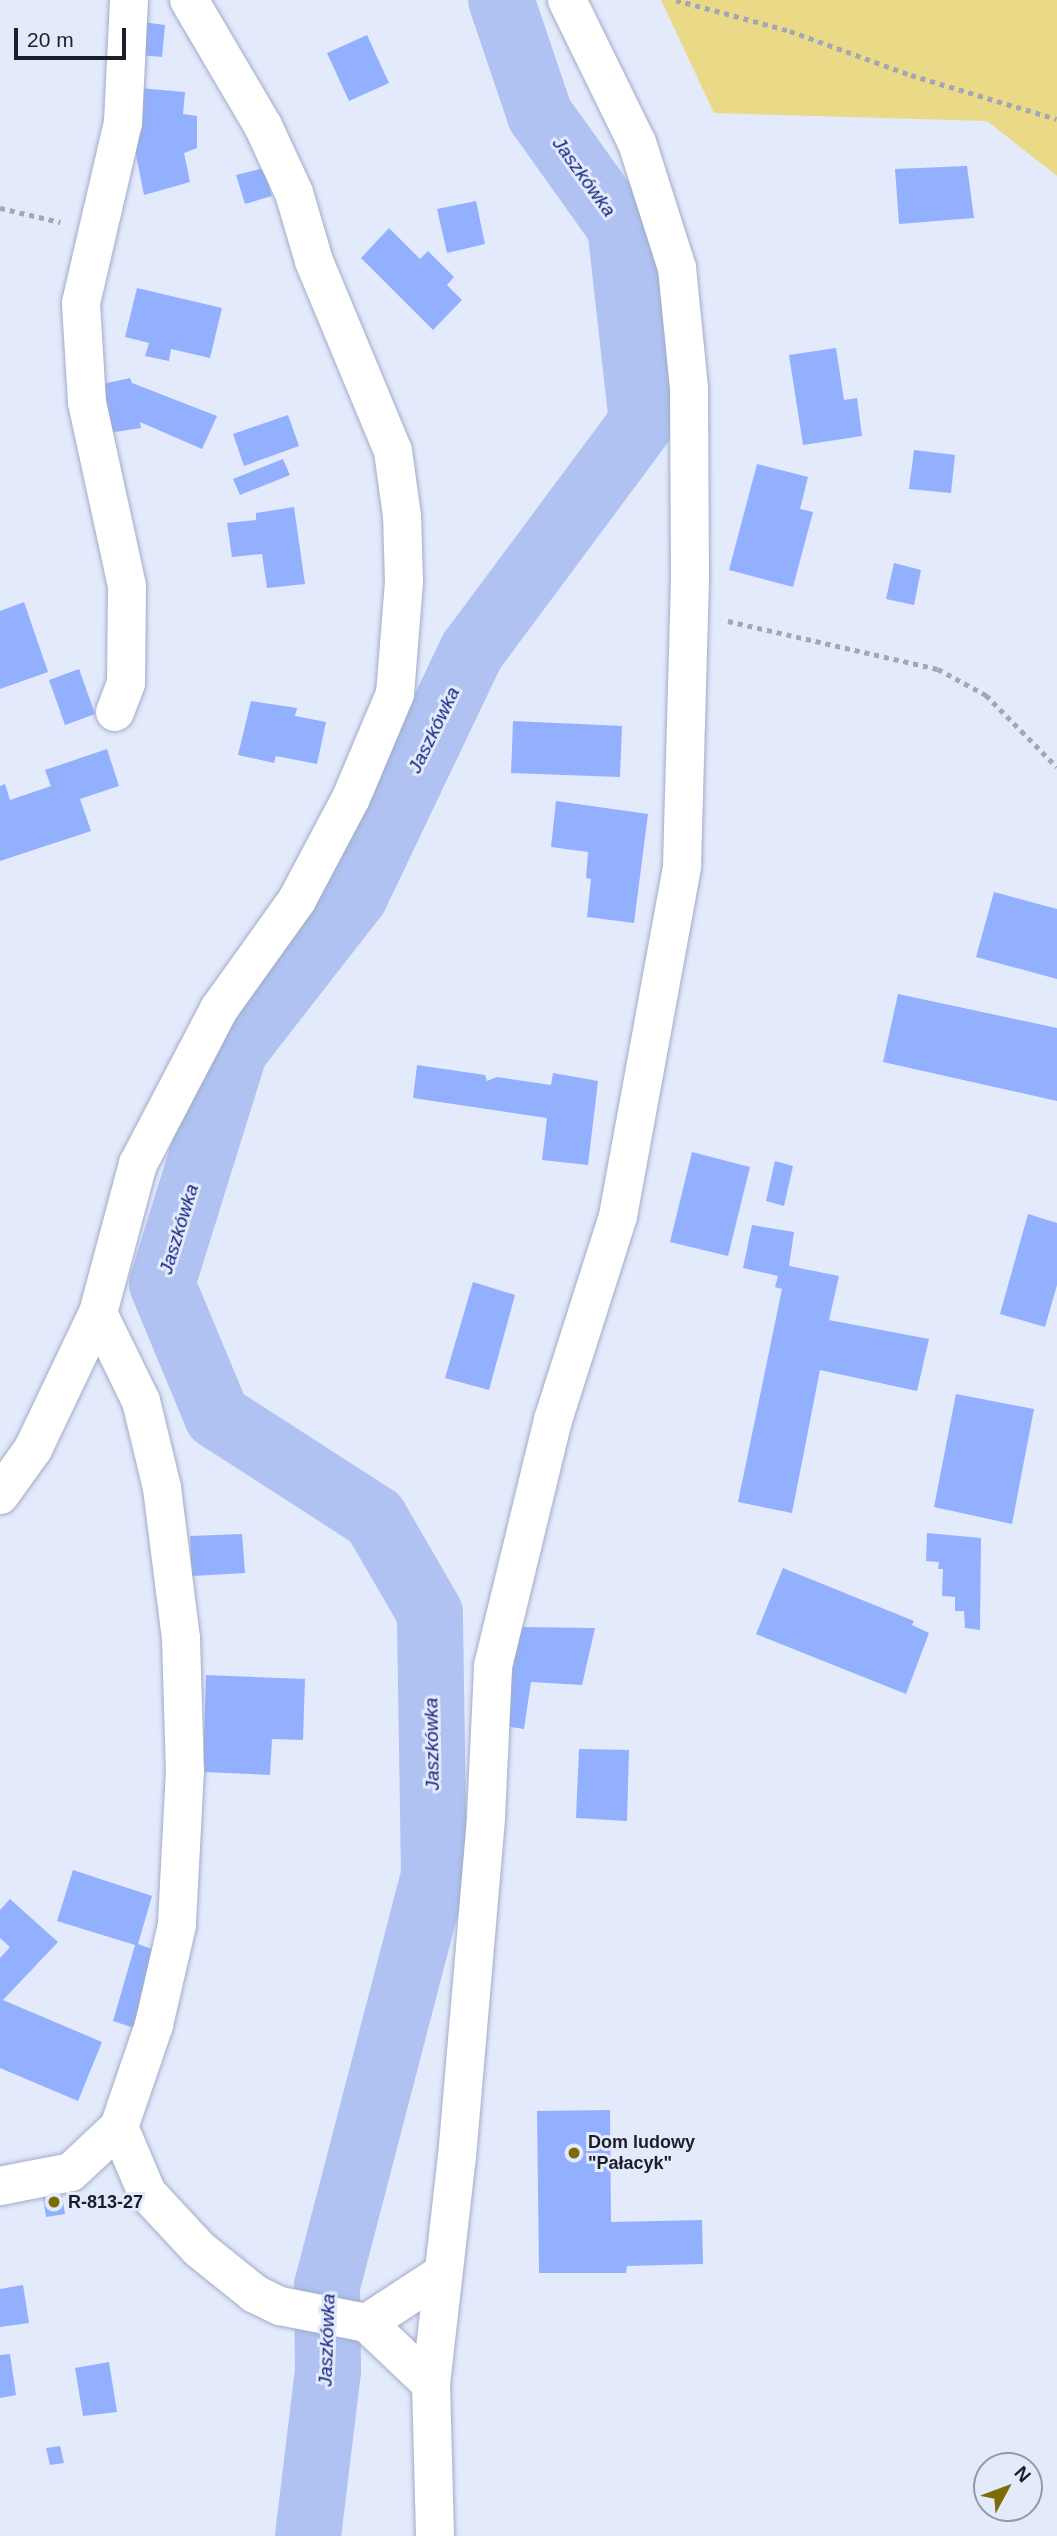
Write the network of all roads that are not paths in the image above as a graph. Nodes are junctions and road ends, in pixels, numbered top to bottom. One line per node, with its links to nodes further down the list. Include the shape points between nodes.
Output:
1 (129, 0): 4 (street, via 123,123 81,303 87,402 127,586 130,637 126,683)
2 (189, 0): 5 (street, via 263,126 294,193 314,261 393,451 402,516 404,582 395,694 351,798 297,900 219,1009 138,1164)
3 (567, 0): 9 (street, via 637,143 677,268 689,388 682,866 618,1216 554,1420 493,1667 485,1830)
4 (115, 712)
5 (98, 1313): 6 (street, via 33,1449); 7 (street, via 141,1401 162,1488 181,1639 185,1770 177,1925 154,2025)
6 (0, 1494)
7 (119, 2127): 8 (street, via 71,2172); 10 (street, via 147,2193 199,2249 254,2294 281,2306)
8 (0, 2186)
9 (443, 2273): 10 (street); 11 (street)
10 (361, 2322): 11 (street)
11 (431, 2384): 12 (street)
12 (435, 2536)

